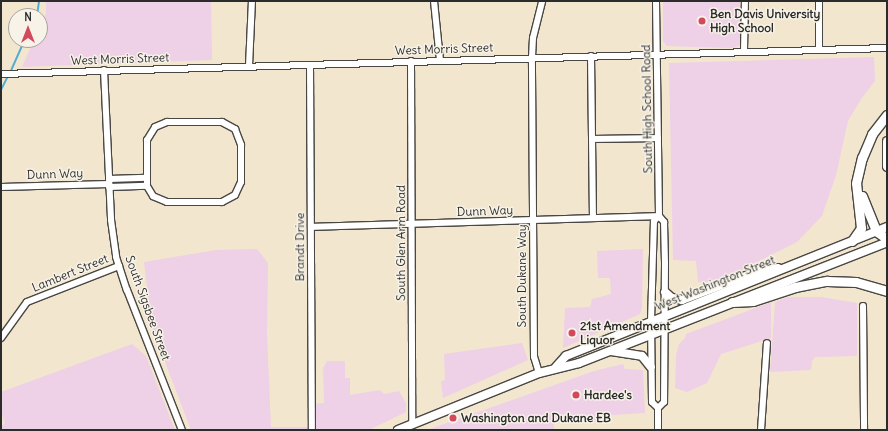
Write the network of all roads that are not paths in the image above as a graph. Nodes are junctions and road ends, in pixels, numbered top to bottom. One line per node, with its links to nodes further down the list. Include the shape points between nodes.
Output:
1 (252, 1): 16 (street)
2 (434, 1): 13 (street)
3 (542, 1): 12 (street, South Dukane Way, via 533,38)
4 (656, 1): 10 (street, South High School Road)
5 (745, 1): 9 (street)
6 (819, 1): 8 (street)
7 (887, 48): 8 (street, West Morris Street)
8 (819, 50): 9 (street, West Morris Street)
9 (744, 51): 10 (street, West Morris Street)
10 (656, 54): 11 (street, West Morris Street); 20 (street, South High School Road)
11 (591, 56): 12 (street, West Morris Street); 21 (street)
12 (532, 57): 13 (street, West Morris Street); 31 (street, South Dukane Way)
13 (440, 60): 14 (street, West Morris Street)
14 (411, 61): 15 (street, West Morris Street); 32 (street, South Glen Arm Road)
15 (310, 65): 16 (street, West Morris Street); 33 (street, Brandt Drive)
16 (249, 66): 17 (street, West Morris Street)
17 (104, 70): 18 (street, West Morris Street); 26 (street, South Sigsbee Street)
18 (2, 74)
19 (887, 115): 24 (highway, via 867,142)
20 (658, 138): 21 (street); 29 (street, South High School Road)
21 (594, 139): 30 (street)
22 (887, 140): 23 (highway)
23 (887, 166)
24 (859, 173): 35 (highway, via 865,209); 37 (highway, via 856,195 861,228)
25 (147, 178): 26 (street); 27 (street); 27 (street, via 147,142 155,127 167,122 219,122 233,128 239,135 241,182 236,194 222,202 166,202 157,199)
26 (109, 183): 27 (street); 28 (street, Dunn Way); 39 (street, South Sigsbee Street, via 111,224)
27 (147, 186)
28 (1, 187)
29 (659, 216): 30 (street, Dunn Way); 42 (street, South High School Road, via 664,222); 46 (street, South High School Road, via 654,222)
30 (593, 218): 31 (street, Dunn Way)
31 (533, 220): 32 (street, Dunn Way); 54 (street, South Dukane Way, via 534,356)
32 (412, 224): 33 (street, Dunn Way); 56 (street, South Glen Arm Road)
33 (311, 227): 58 (street, Brandt Drive)
34 (887, 227): 35 (main road, West Washington Street)
35 (876, 231): 36 (highway); 37 (main road, West Washington Street)
36 (887, 239)
37 (852, 240): 40 (main road, West Washington Street)
38 (887, 242): 43 (main road, West Washington Street)
39 (119, 266): 49 (street, Lambert Street, via 27,302); 57 (street, South Sigsbee Street)
40 (790, 266): 42 (main road, via 762,270 682,300 672,298); 45 (main road, West Washington Street)
41 (887, 291): 43 (highway, via 856,282 827,281 795,287 753,301)
42 (665, 292): 45 (street, South High School Road)
43 (732, 302): 47 (main road, West Washington Street)
44 (863, 306): 62 (street)
45 (665, 316): 46 (main road, West Washington Street); 47 (street, South High School Road)
46 (651, 321): 48 (street, South High School Road); 52 (main road, West Washington Street, via 566,356)
47 (664, 329): 48 (main road, West Washington Street); 55 (street, South High School Road, via 664,402)
48 (651, 334): 51 (main road, West Washington Street); 53 (street, South High School Road)
49 (1, 338)
50 (767, 344): 61 (street)
51 (609, 351): 52 (main road, West Washington Street, via 579,363); 53 (main road, via 639,355 646,359)
52 (556, 367): 54 (main road, West Washington Street)
53 (651, 367): 55 (street, South High School Road, via 652,402)
54 (539, 373): 56 (main road, West Washington Street)
55 (658, 408): 60 (street, South High School Road)
56 (412, 424): 59 (main road, West Washington Street)
57 (182, 430)
58 (312, 430)
59 (398, 430)
60 (658, 430)
61 (761, 430)
62 (864, 430)

